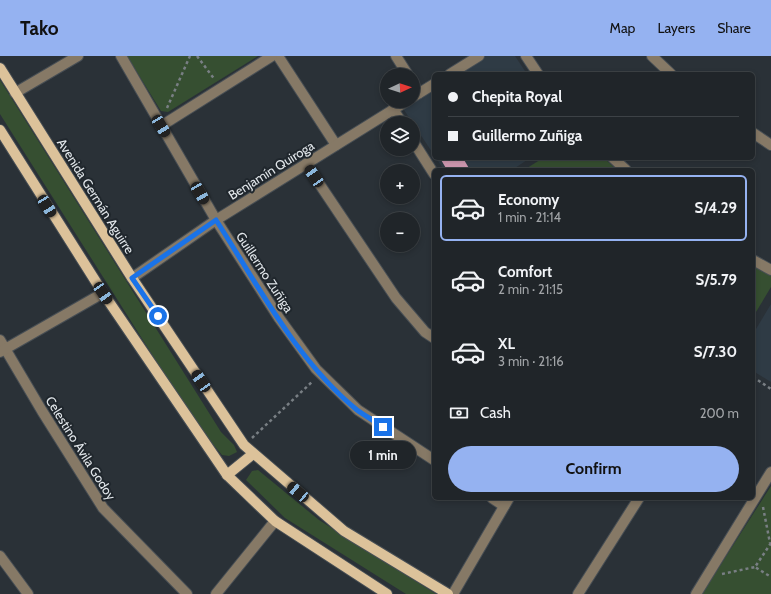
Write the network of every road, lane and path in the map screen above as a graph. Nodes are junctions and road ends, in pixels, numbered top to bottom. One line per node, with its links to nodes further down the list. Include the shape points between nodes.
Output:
1 (78, 56): 18 (street)
2 (121, 56): 23 (street, Guillermo Zuñiga)
3 (190, 56): 23 (path)
4 (197, 56): 17 (path)
5 (272, 56): 17 (street)
6 (278, 56): 26 (street)
7 (396, 56): 12 (street)
8 (479, 56): 13 (street)
9 (526, 56): 14 (street)
10 (652, 56): 15 (street)
11 (0, 68): 18 (main road, Avenida Germán Aguirre)
12 (404, 68)
13 (453, 72)
14 (537, 72)
15 (669, 72)
16 (432, 85): 19 (street)
17 (219, 89): 23 (street)
18 (15, 93): 36 (main road, Avenida Germán Aguirre)
19 (420, 93)
20 (396, 108): 21 (street, Benjamín Quiroga)
21 (393, 110): 22 (street); 26 (street, Benjamín Quiroga)
22 (397, 116)
23 (161, 126): 33 (street, Guillermo Zuñiga)
24 (0, 130): 37 (main road)
25 (755, 134): 27 (street)
26 (336, 145): 30 (street, Benjamín Quiroga)
27 (771, 145)
28 (420, 152): 32 (street)
29 (614, 160): 31 (street)
30 (306, 164): 33 (street, Benjamín Quiroga); 38 (street, via 396,298)
31 (624, 168)
32 (432, 171)
33 (216, 220): 36 (street, Benjamín Quiroga); 40 (street, Guillermo Zuñiga, via 279,318)
34 (755, 261): 35 (street)
35 (771, 270)
36 (132, 278): 43 (main road, Avenida Germán Aguirre)
37 (103, 293): 39 (street); 47 (main road)
38 (432, 337)
39 (2, 347): 60 (street, Celestino Ávila Godoy, via 103,508)
40 (320, 374): 43 (path); 45 (street, Guillermo Zuñiga, via 358,410)
41 (755, 378): 42 (path)
42 (771, 389)
43 (244, 445): 44 (main road, Avenida Germán Aguirre)
44 (253, 454): 47 (main road); 63 (main road, Avenida Germán Aguirre, via 344,531)
45 (432, 459)
46 (771, 472): 48 (street)
47 (227, 475): 53 (main road)
48 (759, 491): 49 (street); 54 (path)
49 (755, 498)
50 (638, 500): 65 (street)
51 (754, 500): 58 (street)
52 (507, 502): 64 (street)
53 (275, 521): 61 (street); 62 (main road)
54 (771, 543): 56 (path)
55 (0, 556): 59 (street)
56 (755, 567): 57 (path); 58 (path)
57 (771, 577)
58 (706, 578): 66 (street)
59 (28, 594)
60 (187, 594)
61 (216, 594)
62 (387, 594)
63 (448, 594)
64 (453, 594)
65 (578, 594)
66 (696, 594)

